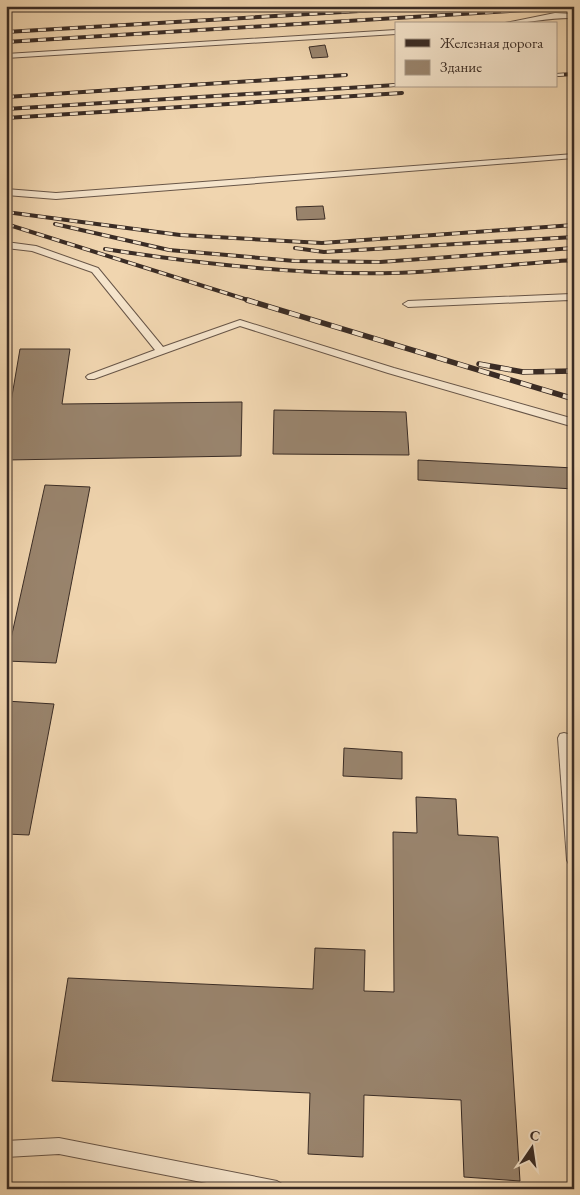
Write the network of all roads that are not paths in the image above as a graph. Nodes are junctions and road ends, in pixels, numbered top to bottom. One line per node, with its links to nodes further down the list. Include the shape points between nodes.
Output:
1 (574, 16): 2 (lane, via 555,15)
2 (515, 22)
3 (395, 32): 4 (lane)
4 (6, 56)
5 (574, 156): 6 (lane, via 56,196)
6 (6, 192)
7 (6, 246): 10 (lane, via 33,248 95,270)
8 (574, 300): 9 (lane, via 571,297)
9 (408, 304)
10 (162, 352): 11 (lane); 12 (lane, via 240,324)
11 (91, 377)
12 (574, 423)
13 (564, 738): 14 (lane)
14 (574, 860)
15 (6, 1150): 16 (lane, via 59,1146)
16 (276, 1189)

